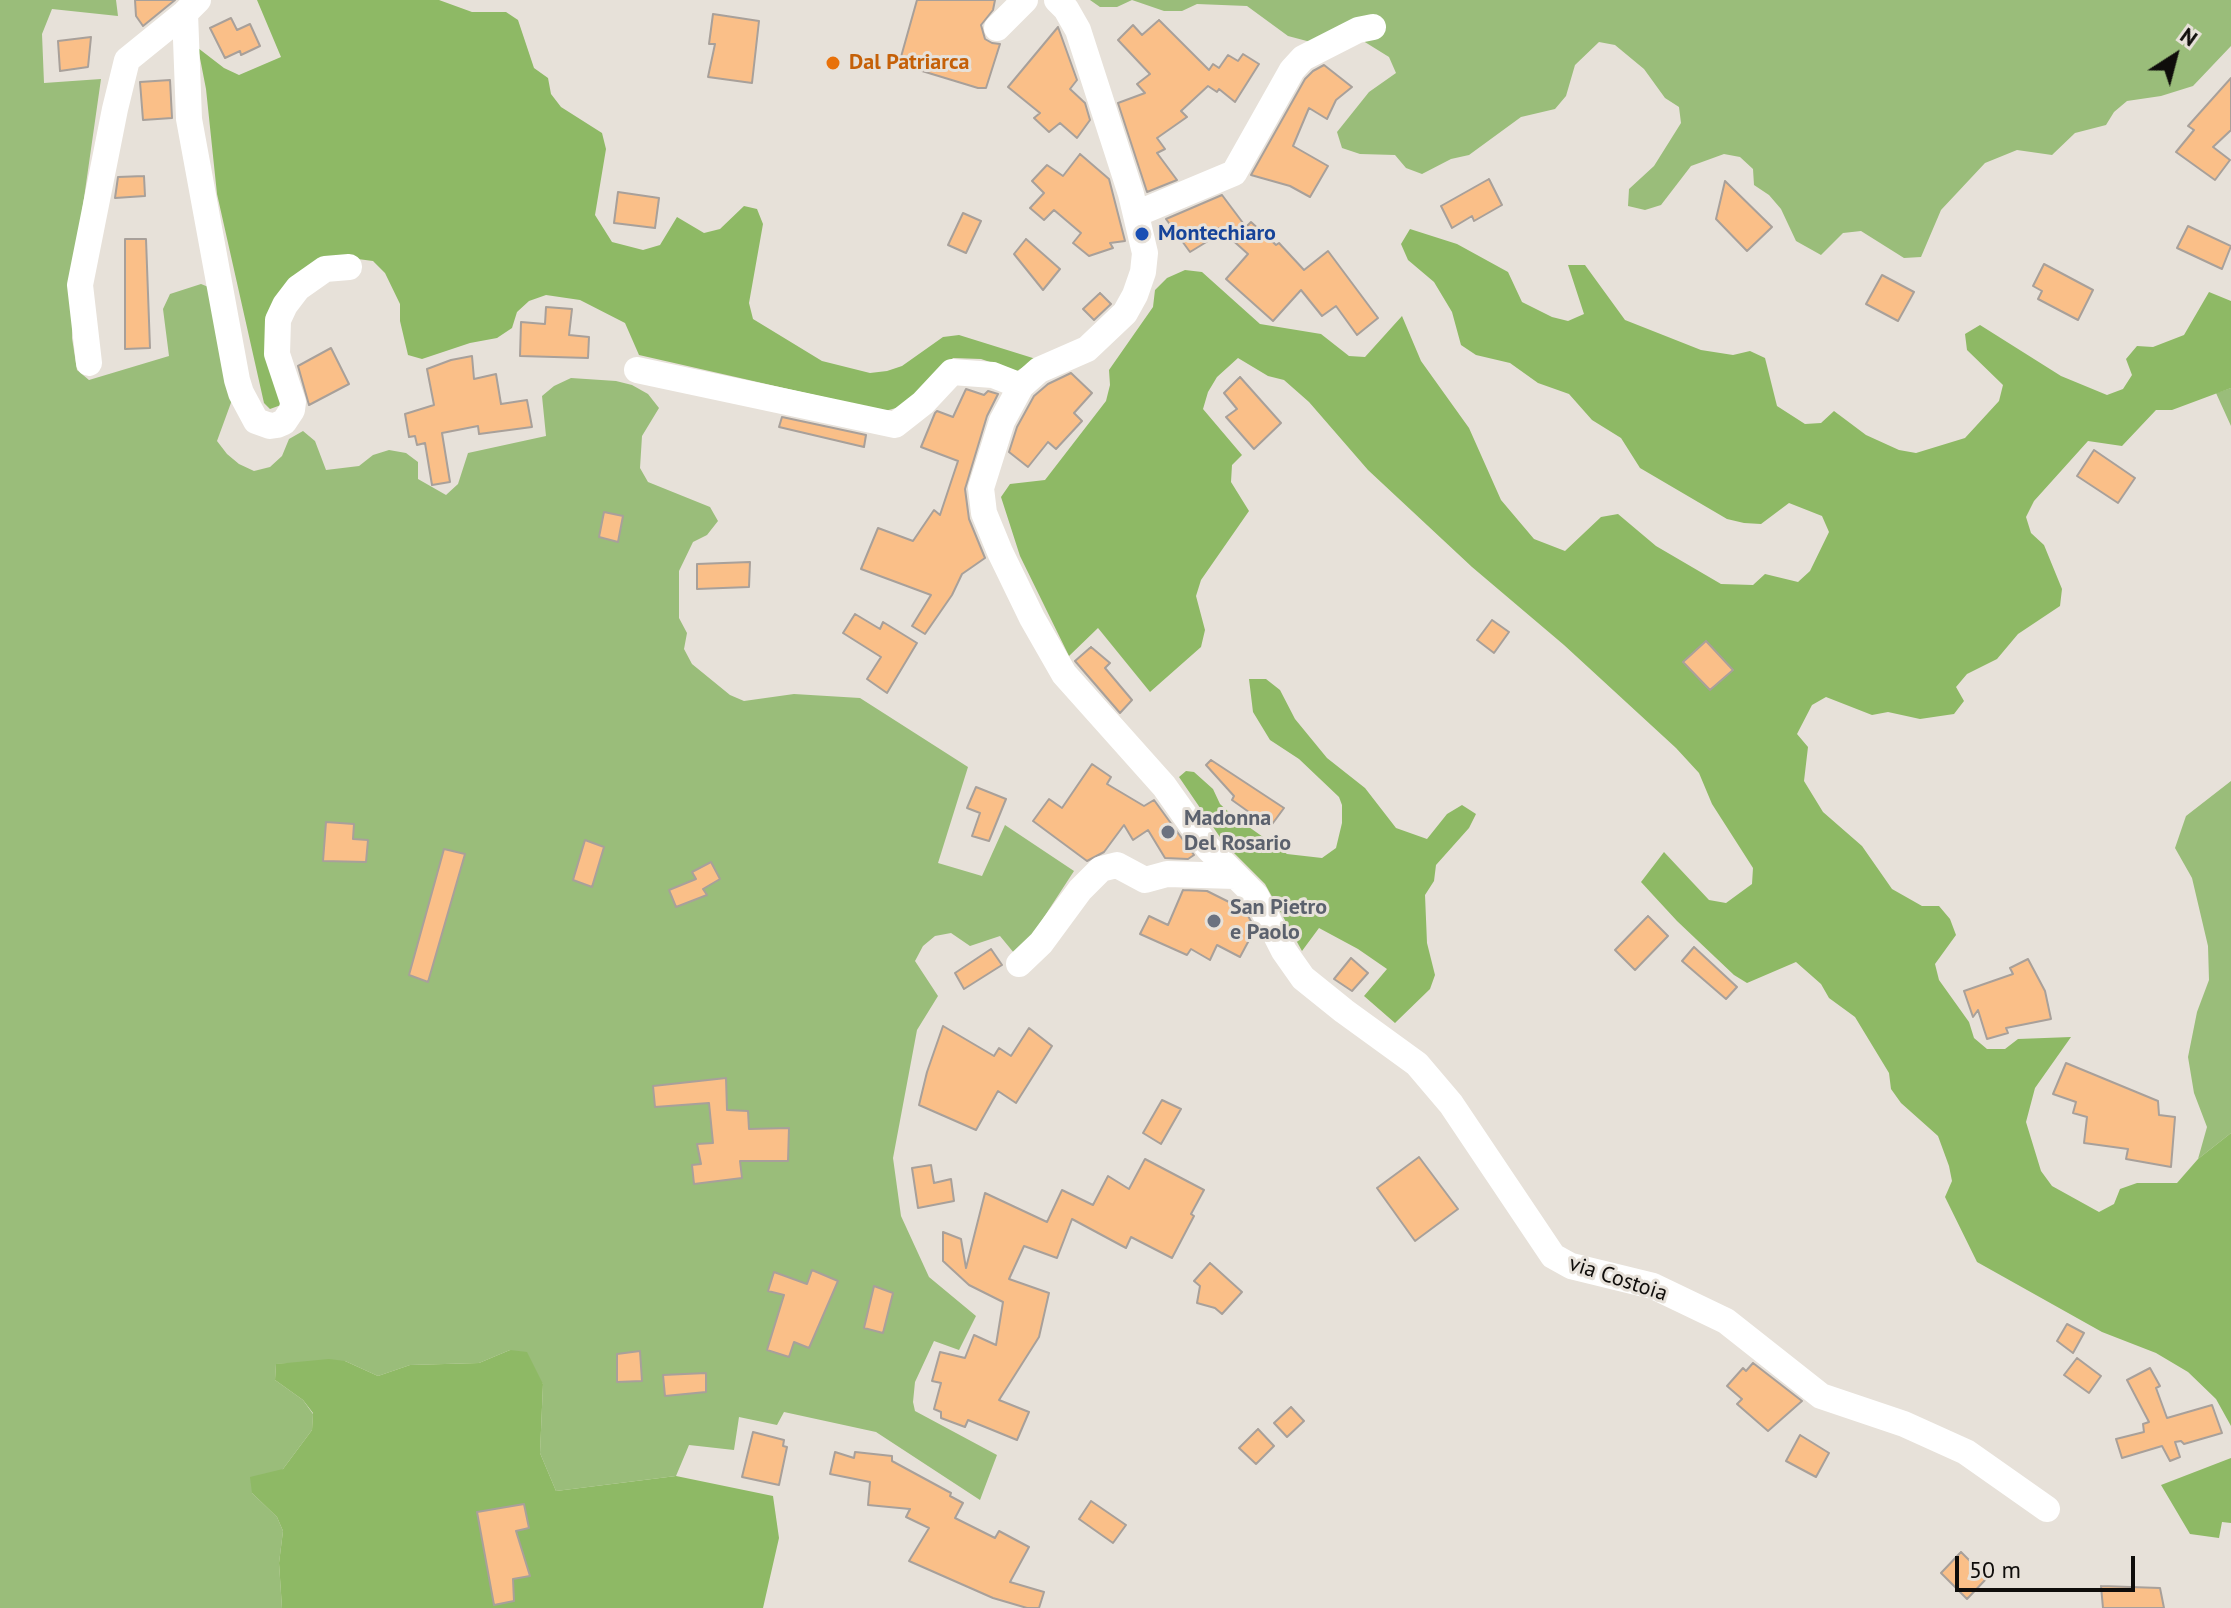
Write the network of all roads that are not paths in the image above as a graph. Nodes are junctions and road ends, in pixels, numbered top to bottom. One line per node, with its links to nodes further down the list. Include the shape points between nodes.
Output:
1 (1025, 0): 5 (street)
2 (1057, 0): 6 (street, via 1078,30)
3 (192, 6): 7 (street, via 189,119 241,393 251,415 263,424 277,425 292,410 277,354 278,320 285,305 325,269); 8 (street, via 127,60 80,285)
4 (1373, 27): 6 (street, via 1303,58 1234,173)
5 (997, 28)
6 (1136, 214): 10 (street, via 1145,253 1143,272 1125,313 1087,349 1039,370)
7 (349, 267)
8 (89, 363)
9 (637, 370): 10 (street, via 895,425 952,372 993,375)
10 (1021, 386): 11 (street, via Costoia, via 1002,421 981,488 984,513 1000,552 1064,674)
11 (1236, 876): 12 (street, via 1167,874 1145,880 1117,865 1101,869); 13 (street, via Costoia, via 1256,896 1303,978 1417,1064 1451,1104 1553,1256 1571,1266 1653,1286 1726,1321 1821,1396 1966,1452)
12 (1019, 964)
13 (2047, 1509)

